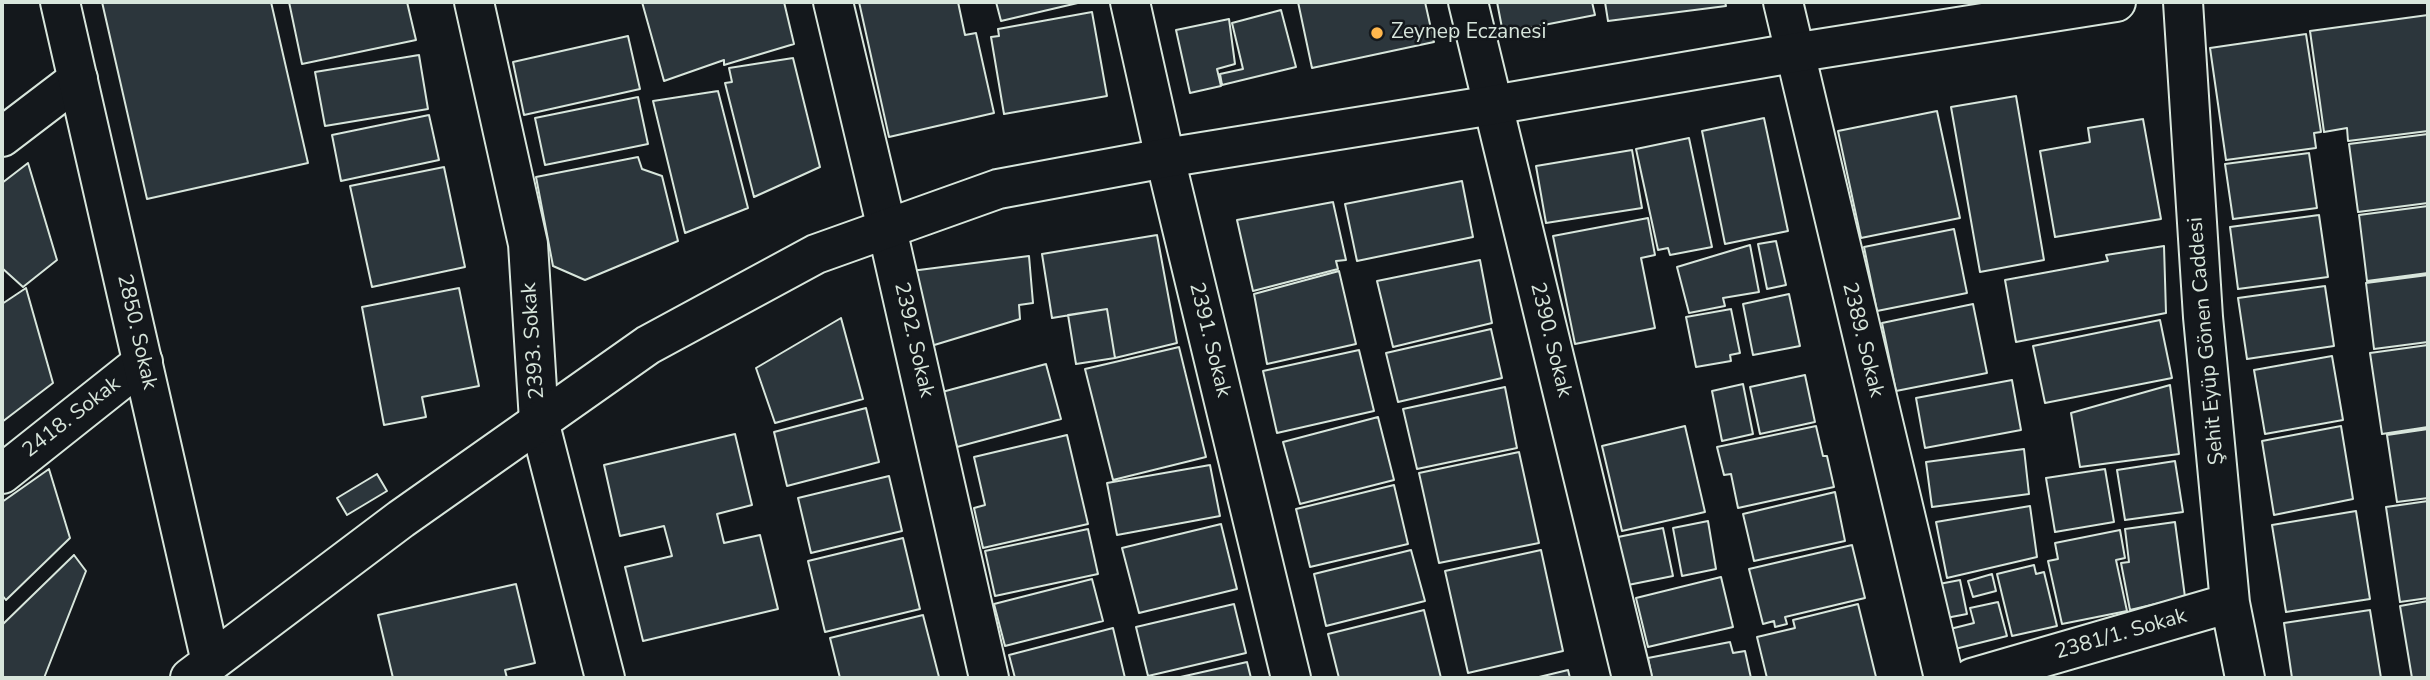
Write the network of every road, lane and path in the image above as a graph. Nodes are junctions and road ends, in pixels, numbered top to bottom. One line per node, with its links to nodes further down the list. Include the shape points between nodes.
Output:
1 (60, 2): 10 (street, 2850. Sokak)
2 (474, 2): 16 (street, 2393. Sokak, via 528,244)
3 (833, 2): 14 (street, 2392. Sokak)
4 (1130, 2): 13 (street, 2391. Sokak)
5 (1468, 2): 11 (street, 2390. Sokak)
6 (1783, 2): 9 (street, 2389. Sokak)
7 (2116, 2): 9 (street)
8 (2183, 2): 18 (street, Şehit Eyüp Gönen Caddesi, via 2203,317)
9 (1793, 53): 11 (street); 24 (street, 2389. Sokak)
10 (78, 79): 12 (street); 15 (street, 2850. Sokak)
11 (1493, 105): 13 (street); 23 (street, 2390. Sokak)
12 (2, 137)
13 (1165, 158): 14 (street, via 998,189); 22 (street, 2391. Sokak)
14 (887, 229): 16 (street, via 816,254 648,345); 21 (street, 2392. Sokak)
15 (143, 362): 17 (street, 2418. Sokak); 19 (street, 2850. Sokak)
16 (539, 421): 19 (street); 20 (street, 2393. Sokak)
17 (2, 474)
18 (2230, 603): 25 (street, 2381/1. Sokak); 26 (street, Şehit Eyüp Gönen Caddesi)
19 (201, 670)
20 (605, 678)
21 (989, 678)
22 (1291, 678)
23 (1632, 678)
24 (1944, 678)
25 (1972, 678)
26 (2245, 678)

